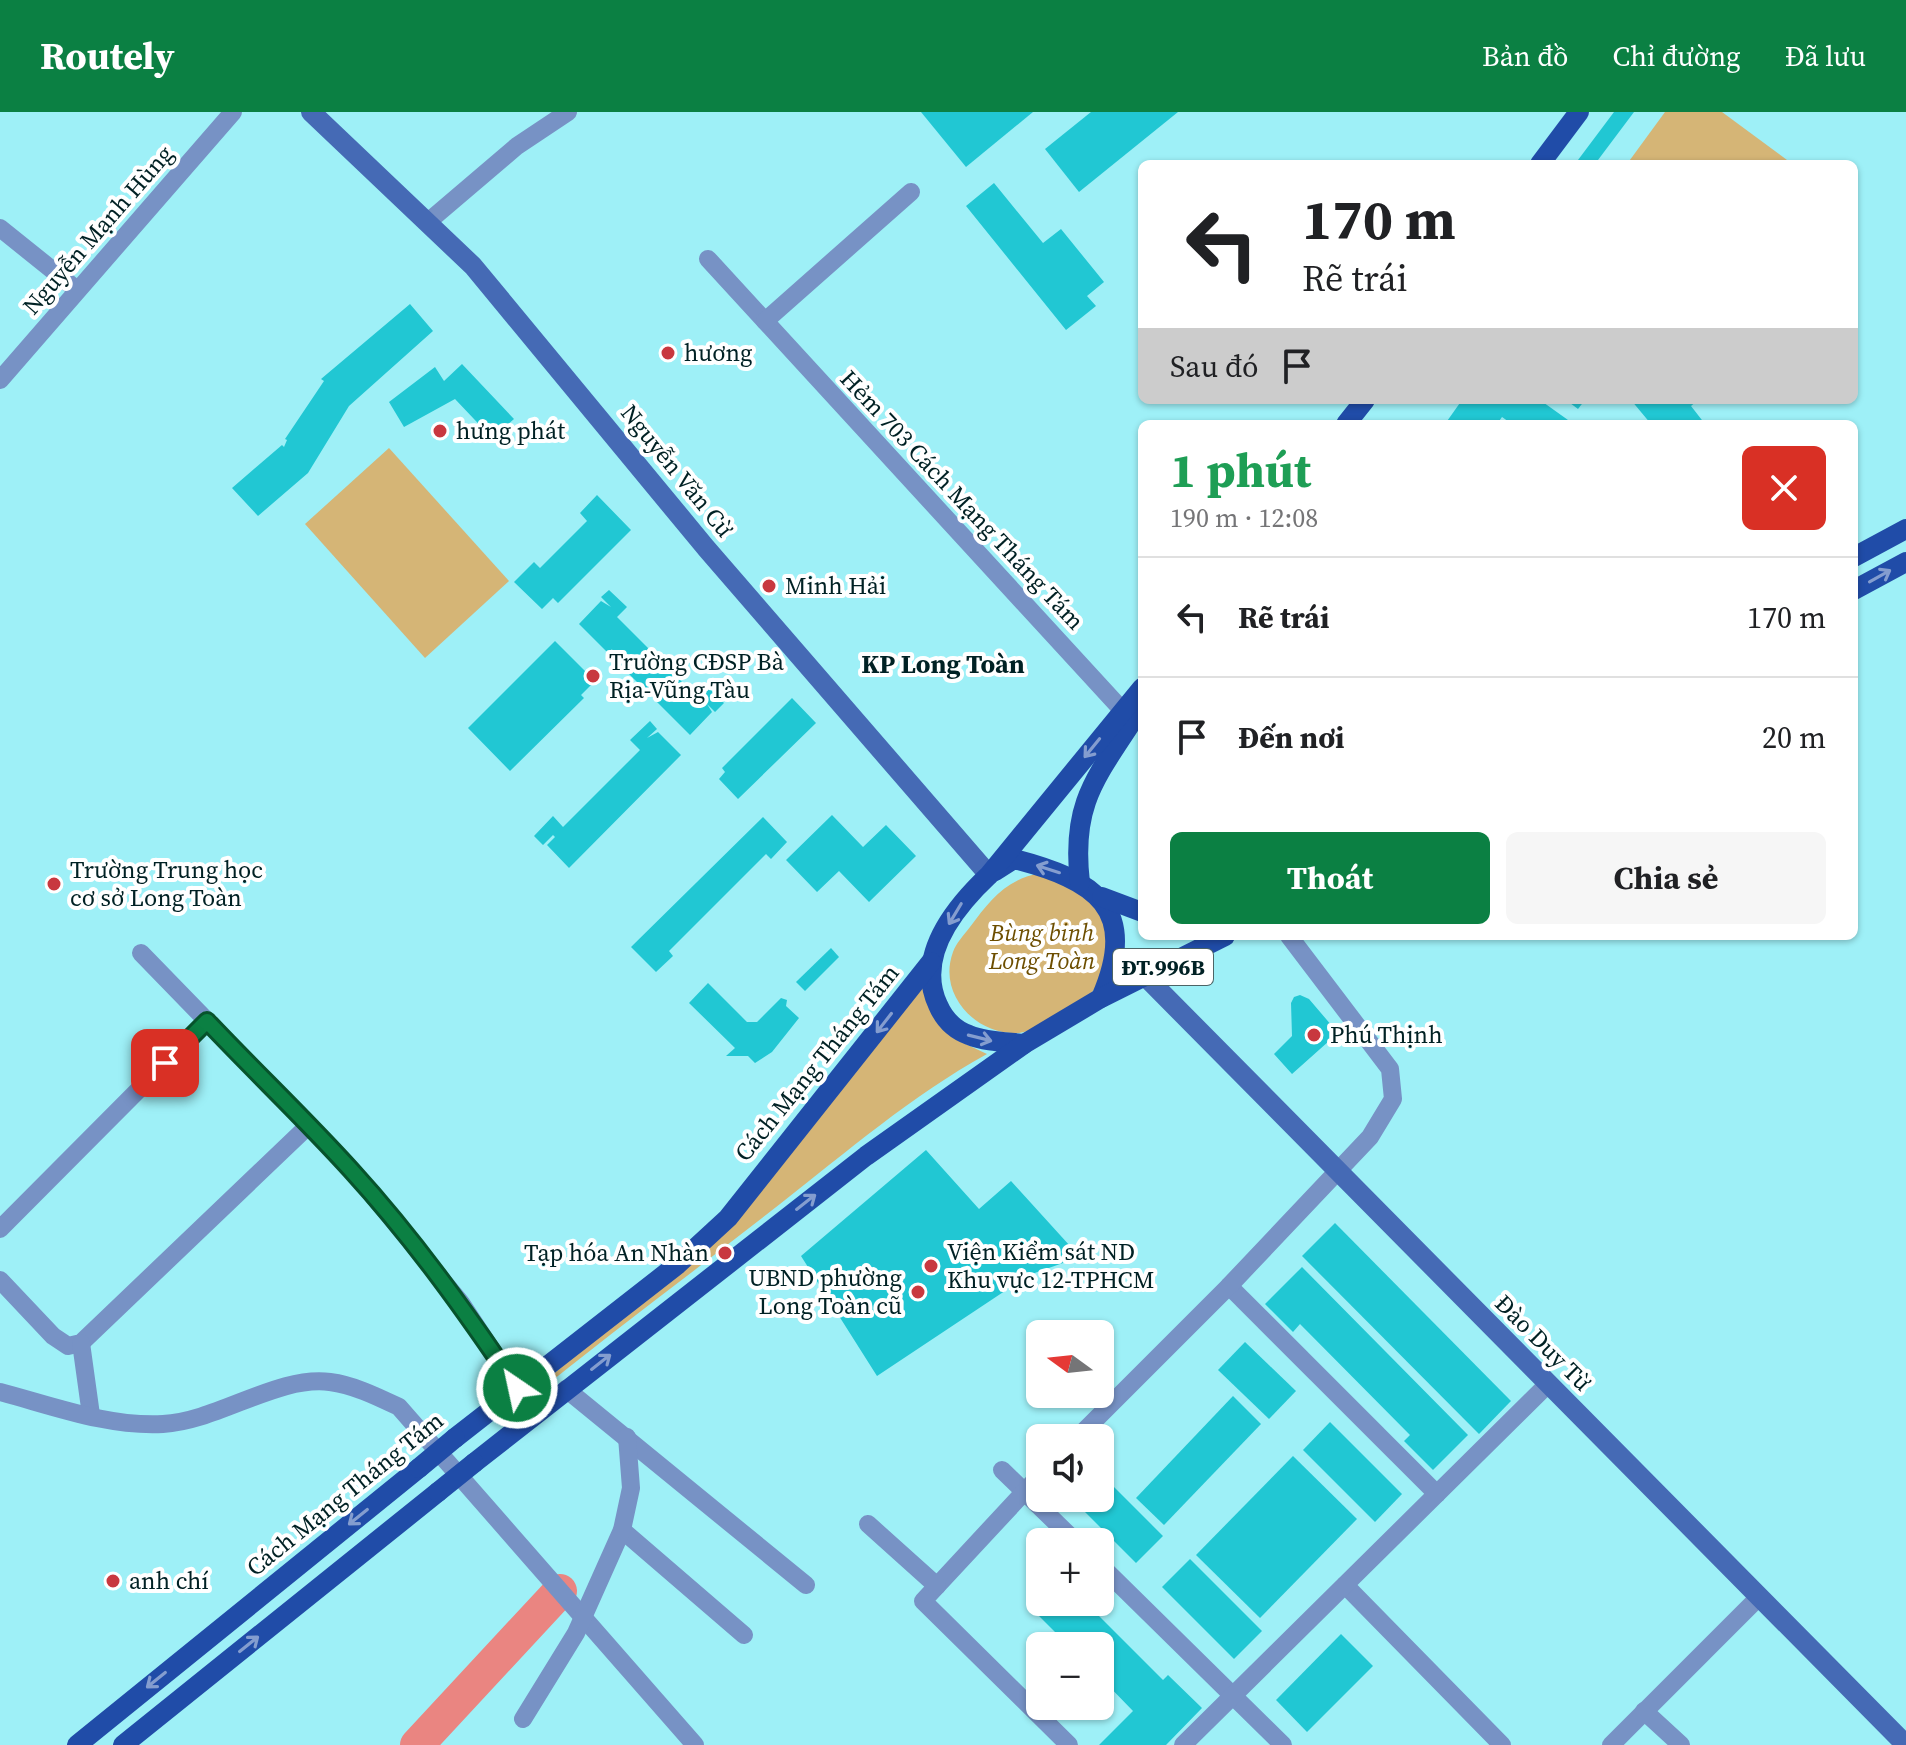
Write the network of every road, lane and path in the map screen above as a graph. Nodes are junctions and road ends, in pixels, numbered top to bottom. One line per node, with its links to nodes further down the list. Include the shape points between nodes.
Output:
1 (233, 112): 10 (street, Nguyễn Mạnh Hùng)
2 (311, 112): 7 (street, Nguyễn Văn Cừ)
3 (568, 112): 7 (street, via 517,146)
4 (1579, 112): 5 (main road)
5 (1543, 160)
6 (911, 192): 11 (street)
7 (429, 221): 20 (street, Nguyễn Văn Cừ, via 483,277 706,548)
8 (0, 228): 10 (street)
9 (708, 259): 11 (street, Hẻm 703 Cách Mạng Tháng Tám)
10 (76, 289): 12 (street, Nguyễn Mạnh Hùng)
11 (765, 321): 19 (street, Hẻm 703 Cách Mạng Tháng Tám)
12 (0, 380)
13 (1362, 404): 14 (main road)
14 (1349, 420)
15 (1906, 529): 16 (main road)
16 (1858, 555)
17 (1906, 562): 18 (main road, one-way to 17)
18 (1858, 588)
19 (1132, 708): 20 (main road, one-way to 20); 21 (main road, via 1083,804 1077,831)
20 (989, 875): 21 (main road, one-way to 20, via 1014,859); 27 (main road, one-way to 27, via 964,899)
21 (1080, 883): 22 (main road)
22 (1102, 897): 23 (main road); 29 (main road, via 1114,929 1114,953)
23 (1138, 910)
24 (1217, 940): 28 (main road, ĐT.996B)
25 (1292, 940): 33 (street, via 1390,1069 1393,1099 1370,1137)
26 (141, 953): 30 (street)
27 (931, 962): 31 (main road, one-way to 31, via 932,990 950,1024 967,1035); 39 (main road, Cách Mạng Tháng Tám, one-way to 39, via 728,1218 678,1264)
28 (1145, 976): 29 (main road, ĐT.996B); 33 (street, Đào Duy Từ)
29 (1101, 998): 31 (main road)
30 (207, 1021): 32 (street); 34 (street)
31 (1024, 1044): 40 (main road, one-way to 31, via 866,1156)
32 (307, 1127): 37 (street); 39 (street, via 350,1168 461,1303)
33 (1336, 1171): 36 (street); 38 (street, Đào Duy Từ)
34 (0, 1229)
35 (0, 1280): 37 (street, via 53,1336 68,1346)
36 (1229, 1286): 43 (street); 47 (street)
37 (81, 1343): 42 (street)
38 (1548, 1384): 47 (street); 55 (street, Đào Duy Từ)
39 (517, 1388): 61 (main road, Cách Mạng Tháng Tám, one-way to 61, bridge)
40 (566, 1389): 44 (street); 62 (main road, one-way to 40, bridge)
41 (0, 1392): 42 (street)
42 (91, 1415): 56 (street, via 167,1423 217,1413 302,1384 332,1382 361,1390 399,1407)
43 (1091, 1424)
44 (627, 1437): 50 (street, via 631,1501); 52 (street)
45 (1002, 1470): 46 (street)
46 (1024, 1491): 49 (street); 54 (street)
47 (1437, 1494): 53 (street)
48 (868, 1524): 54 (street)
49 (1062, 1528)
50 (622, 1530): 56 (street); 57 (street)
51 (1114, 1579): 58 (street)
52 (806, 1585)
53 (1345, 1585): 58 (street); 67 (street)
54 (937, 1586): 64 (street, via 923,1601)
55 (1759, 1597): 59 (street); 70 (street, Đào Duy Từ)
56 (584, 1616): 60 (street); 63 (street)
57 (744, 1635)
58 (1233, 1695): 65 (street); 66 (street)
59 (1644, 1711): 68 (street); 69 (street)
60 (523, 1719)
61 (77, 1745)
62 (123, 1745)
63 (695, 1745)
64 (1069, 1745)
65 (1183, 1745)
66 (1283, 1745)
67 (1502, 1745)
68 (1611, 1745)
69 (1681, 1745)
70 (1906, 1745)

